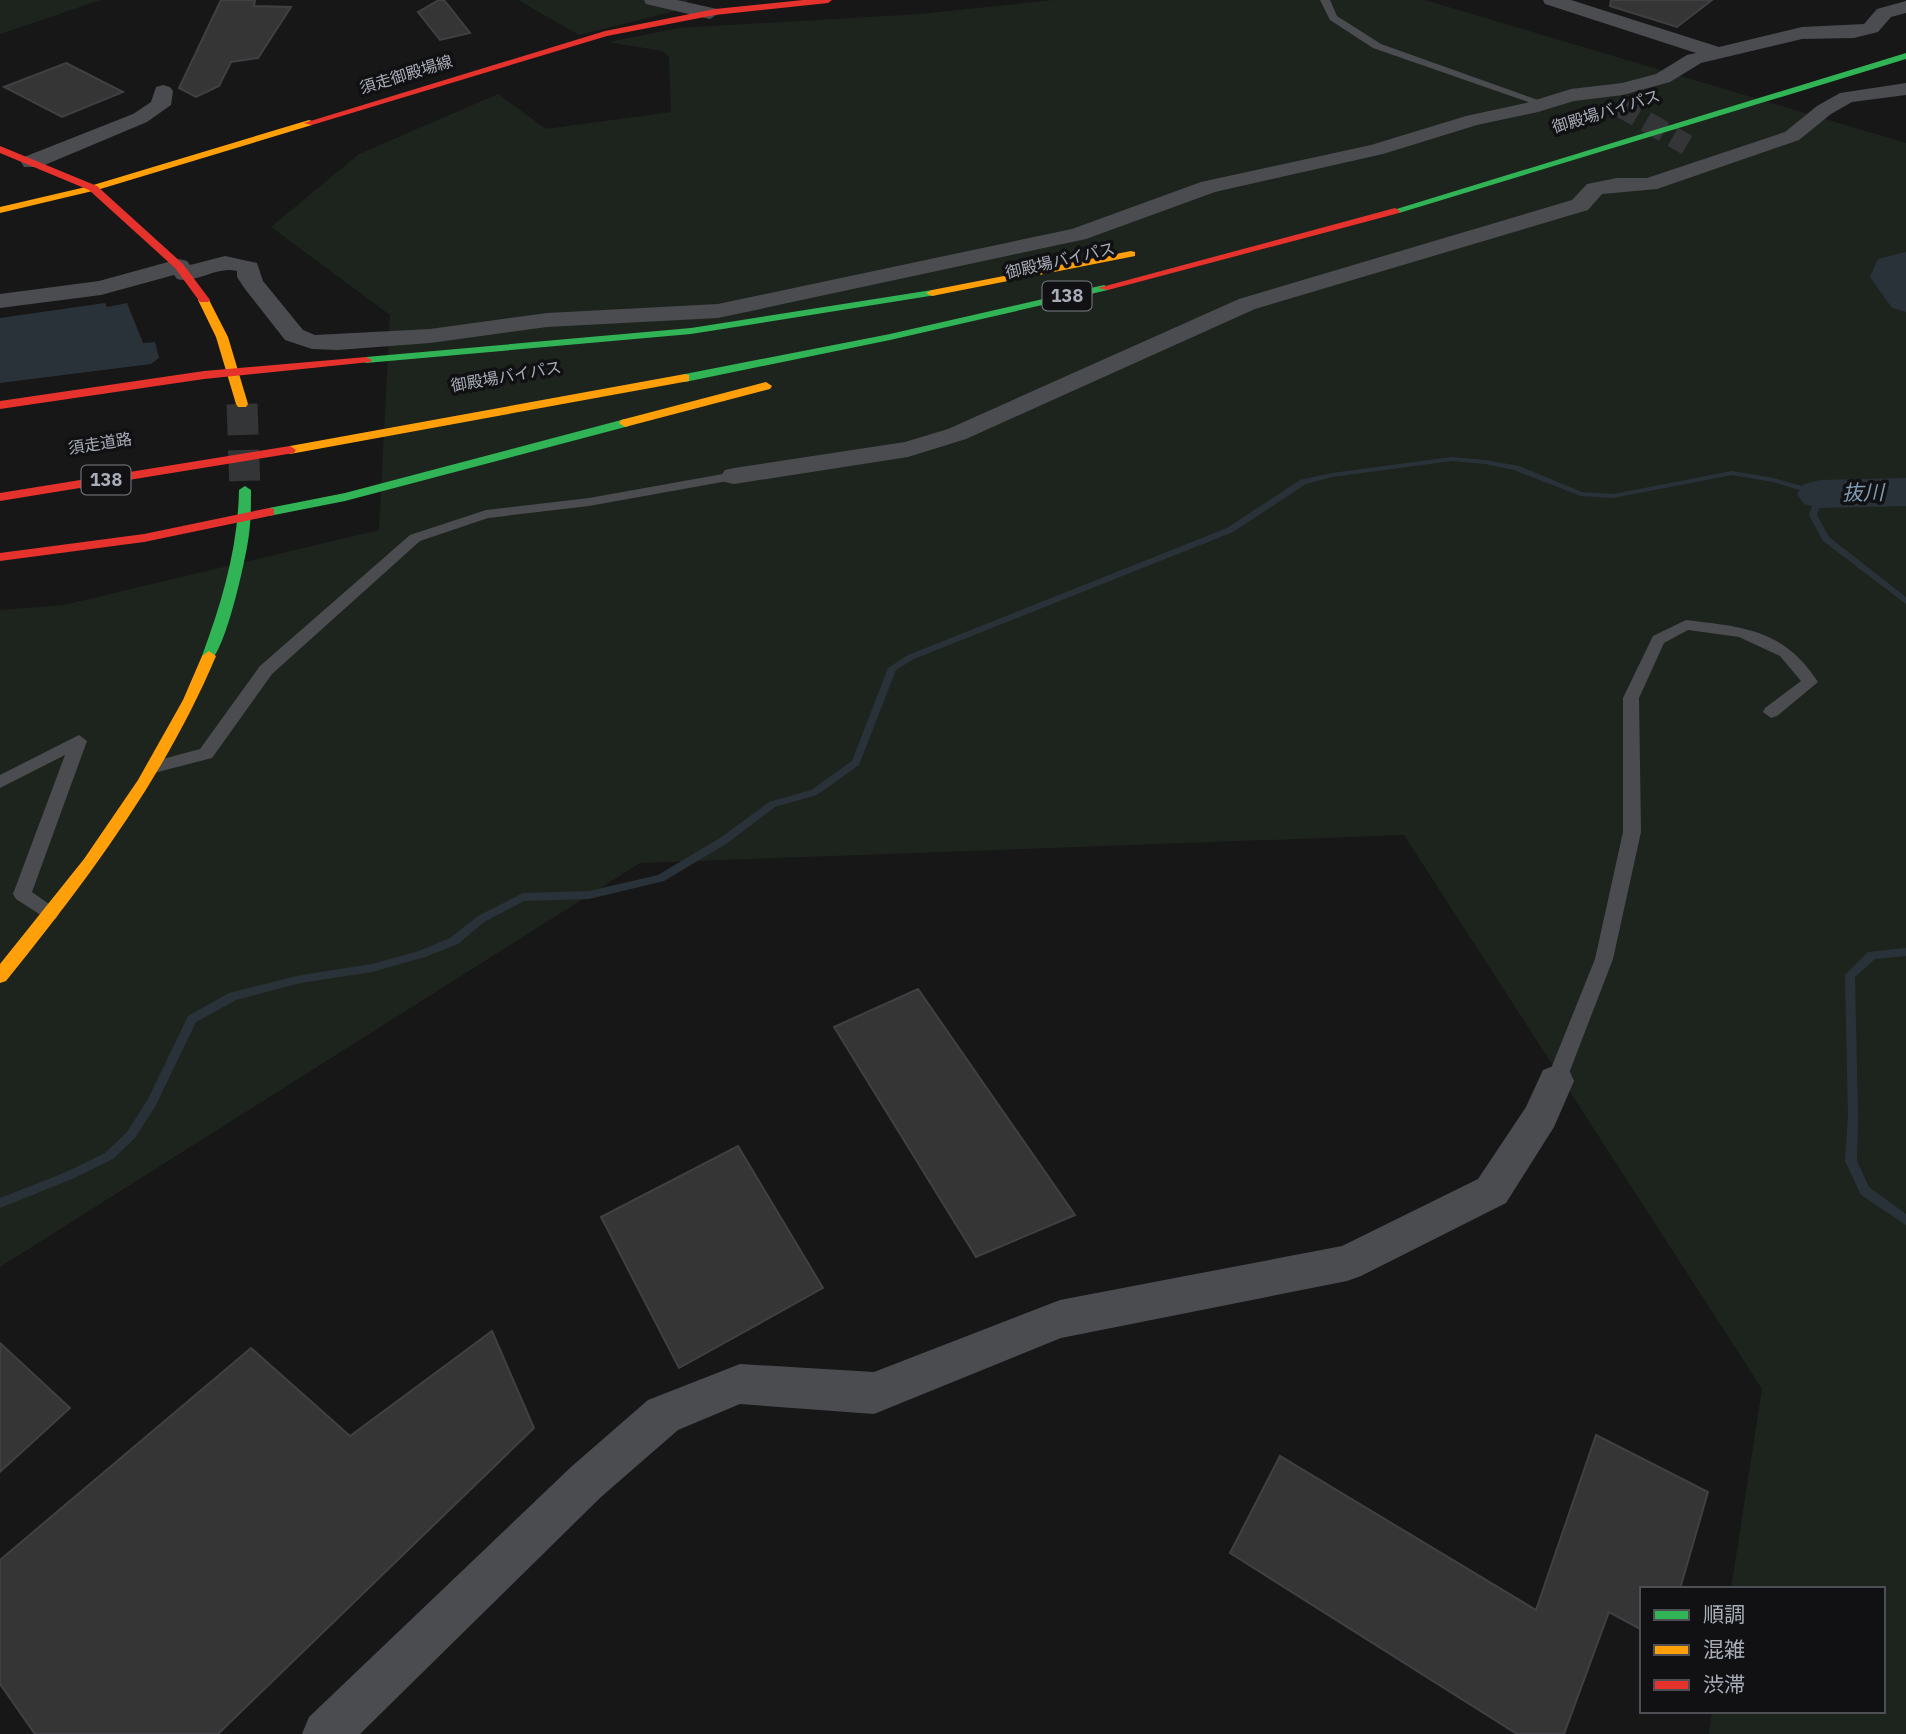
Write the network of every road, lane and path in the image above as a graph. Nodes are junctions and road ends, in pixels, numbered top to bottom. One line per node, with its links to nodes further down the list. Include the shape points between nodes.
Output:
1 (653, 0): 6 (street)
2 (828, 0): 6 (main road, 須走御殿場線)
3 (1325, 0): 11 (lane, via 1333,18 1377,46)
4 (1552, 0): 7 (street)
5 (1906, 7): 7 (street, via 1884,13 1871,27 1854,32 1802,33)
6 (710, 13): 14 (main road, 須走御殿場線, via 562,45)
7 (1717, 53): 11 (street, via 1694,59 1663,79 1611,99 1571,95)
8 (1906, 55): 16 (main road, 御殿場バイパス / 138, via 1577,159)
9 (1906, 89): 26 (street, via 1847,97 1792,136 1706,156 1649,184 1595,189 1580,205 1247,304 957,434 908,449)
10 (163, 91): 13 (street, via 161,105 139,118)
11 (1544, 104): 17 (street, via 1336,160 1209,187 1039,244 718,310 547,320 338,344 294,335 253,284 249,268 240,263)
12 (0, 149): 13 (main road)
13 (32, 162): 14 (main road)
14 (93, 188): 15 (main road, 須走御殿場線); 17 (main road)
15 (0, 210)
16 (1248, 251): 20 (main road); 25 (main road, 御殿場バイパス / 138, via 834,348)
17 (182, 270): 18 (street, via 101,288); 21 (main road, via 222,337)
18 (0, 300)
19 (896, 316): 21 (main road, 御殿場バイパス / 138, via 1144,255 759,321 482,353)
20 (892, 353)
21 (232, 372): 23 (main road); 24 (main road)
22 (788, 380): 29 (main road, via 486,462)
23 (242, 404)
24 (0, 405)
25 (211, 464): 28 (main road, 須走道路 / 138)
26 (734, 476): 32 (lane, via 589,502 486,514 415,538 266,670 206,754)
27 (246, 490): 29 (main road)
28 (0, 497)
29 (247, 518): 30 (main road, via 144,538); 32 (main road, via 230,598 202,676)
30 (0, 557)
31 (1771, 712): 36 (lane, via 1810,682 1786,652 1742,632 1686,625 1657,639 1631,698 1632,832 1604,959)
32 (154, 766): 34 (main road, via 107,839)
33 (0, 782): 34 (lane, via 79,741 22,894)
34 (50, 914): 35 (main road)
35 (0, 976)
36 (1556, 1081): 37 (street, via 1541,1116 1492,1191 1348,1263 1060,1320 874,1393 740,1384 663,1415 586,1482)
37 (326, 1734)

